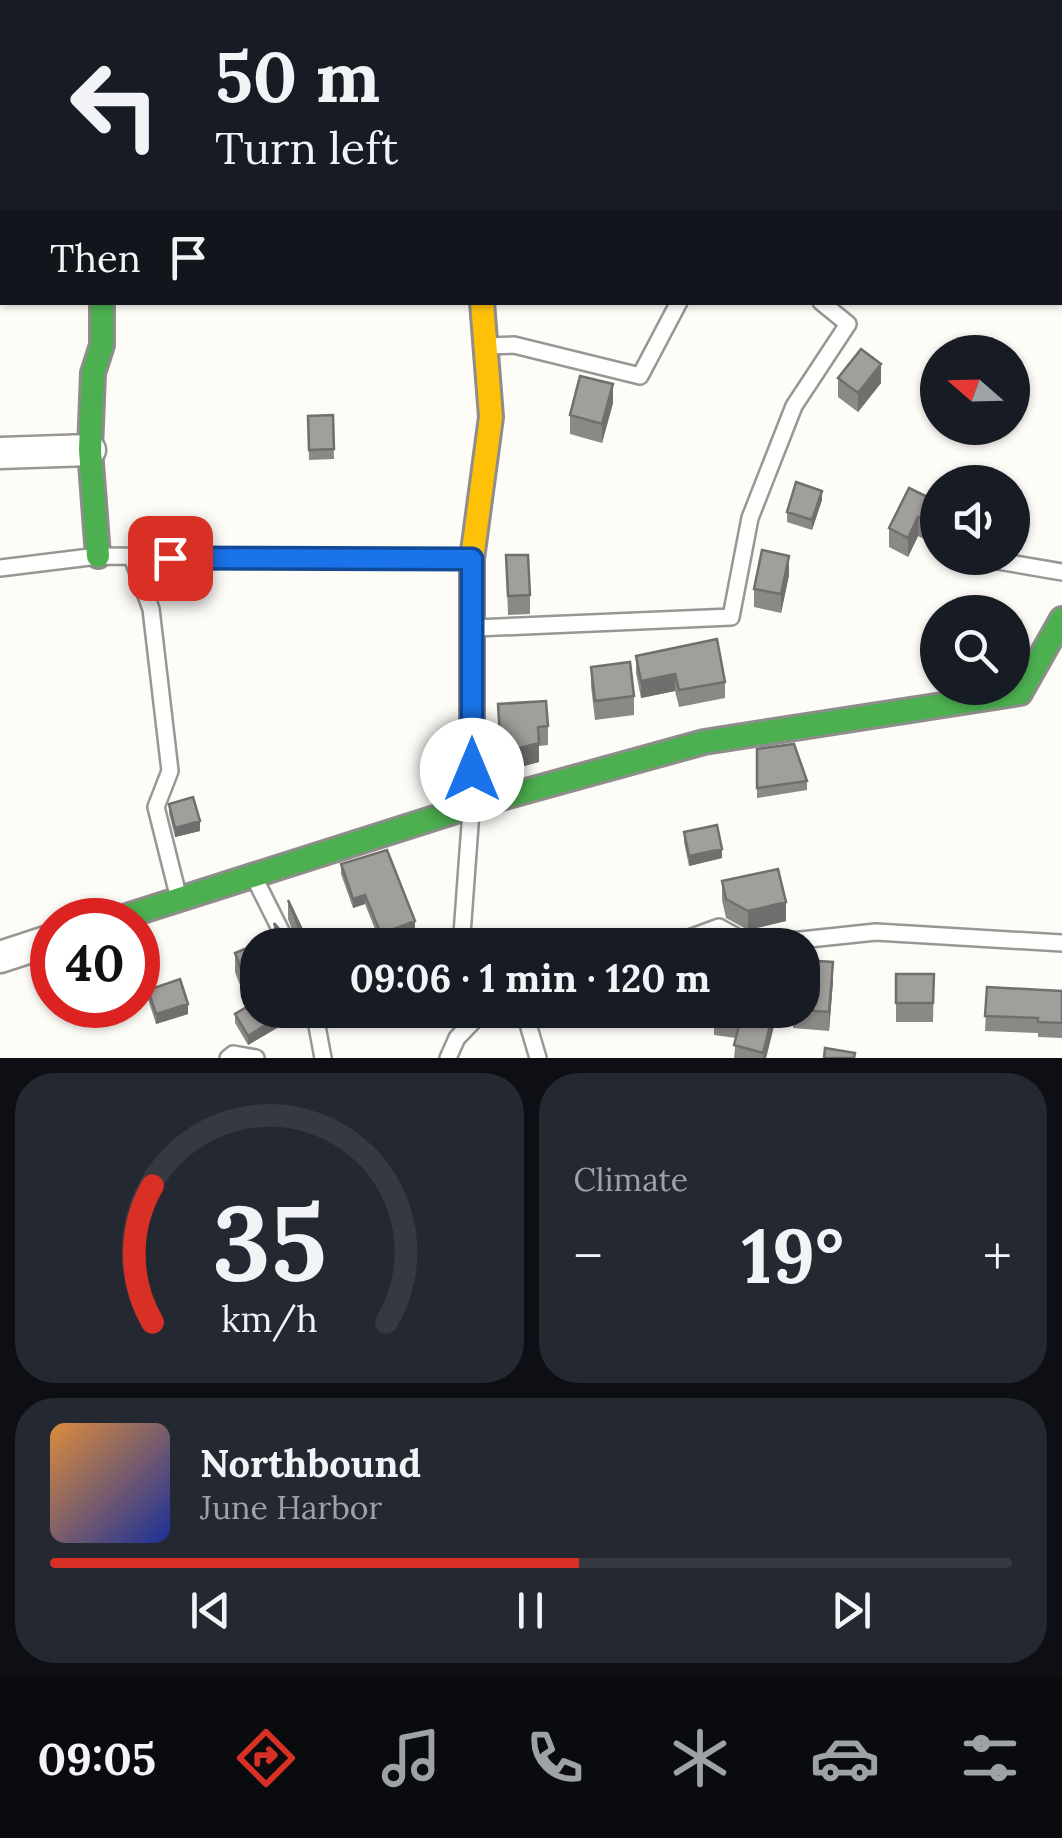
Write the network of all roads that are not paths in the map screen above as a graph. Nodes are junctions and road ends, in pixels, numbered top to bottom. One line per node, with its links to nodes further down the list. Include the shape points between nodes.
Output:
1 (102, 305): 6 (street)
2 (482, 305): 5 (street)
3 (678, 305): 5 (lane, via 640,376 514,345)
4 (825, 305): 15 (lane, via 848,324 794,406 750,518 732,617)
5 (485, 346): 10 (street, via 491,416)
6 (90, 450): 7 (street); 8 (street)
7 (0, 454)
8 (98, 556): 9 (lane); 12 (lane)
9 (132, 558): 10 (lane); 18 (lane, via 152,609 170,771 156,806)
10 (472, 559): 15 (street)
11 (1030, 566): 13 (lane)
12 (0, 568)
13 (1062, 572)
14 (1062, 620): 16 (street, via 1020,693 704,742)
15 (472, 628): 16 (street)
16 (472, 806): 17 (street); 21 (lane)
17 (252, 875): 18 (street); 20 (lane)
18 (179, 899): 19 (street)
19 (160, 905)
20 (279, 928)
21 (462, 928)
22 (820, 937): 23 (lane, via 876,932)
23 (1062, 943)
24 (30, 947): 25 (street)
25 (0, 957)
26 (317, 1028): 31 (lane)
27 (467, 1028): 32 (lane)
28 (529, 1028): 33 (lane)
29 (228, 1058): 30 (lane)
30 (256, 1058)
31 (323, 1058)
32 (448, 1058)
33 (538, 1058)

